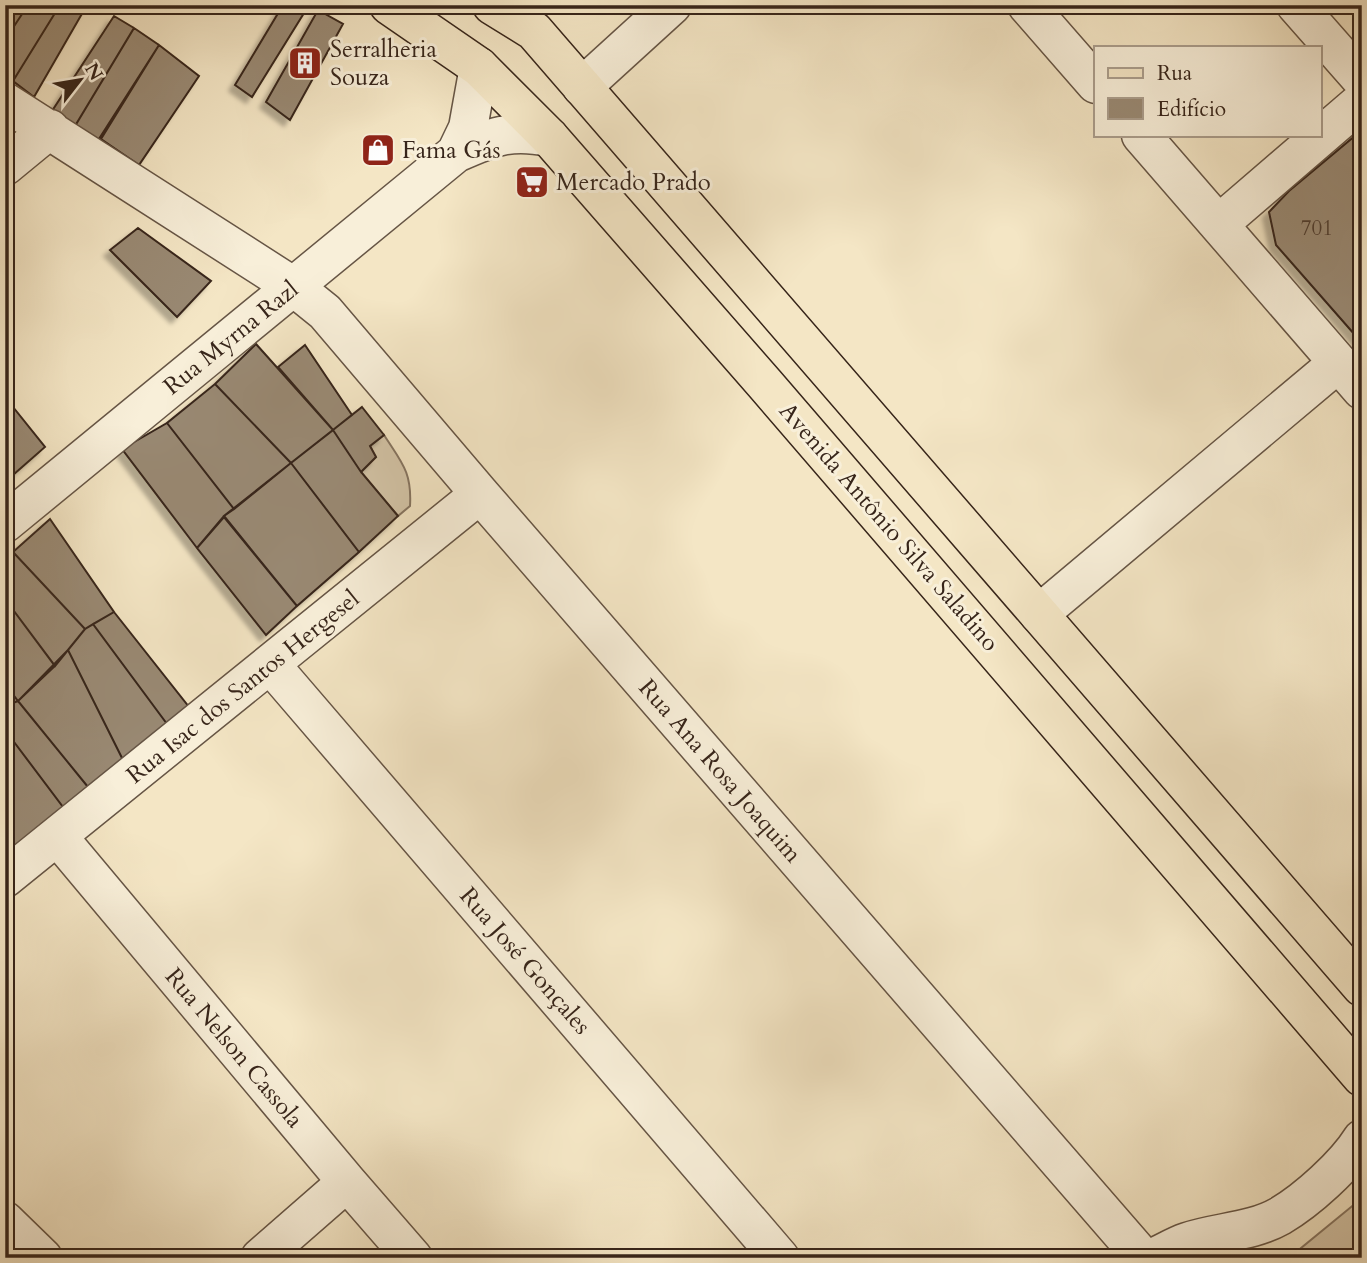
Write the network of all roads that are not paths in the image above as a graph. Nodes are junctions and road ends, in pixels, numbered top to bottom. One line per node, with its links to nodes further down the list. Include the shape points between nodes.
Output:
1 (389, 5): 7 (main road, Avenida Antônio Silva Saladino)
2 (492, 5): 6 (main road)
3 (672, 5): 10 (street)
4 (1027, 5): 9 (street)
5 (1296, 5): 8 (street)
6 (524, 18): 10 (main road)
7 (479, 67): 17 (main road, Avenida Antônio Silva Saladino); 18 (street, Rua Myrna Razl, via 468,128)
8 (1362, 80)
9 (1094, 81)
10 (582, 87): 25 (main road)
11 (1362, 101): 14 (street)
12 (5, 102): 13 (street, Rua Ana Rosa Joaquim)
13 (50, 129): 19 (street); 21 (street, Rua Ana Rosa Joaquim)
14 (1322, 135)
15 (1142, 136): 20 (street)
16 (1321, 136): 20 (street)
17 (549, 137): 18 (street, Rua Myrna Razl, via 515,132); 30 (main road, Avenida Antônio Silva Saladino)
18 (456, 153): 21 (street, Rua Myrna Razl)
19 (5, 166)
20 (1219, 224): 22 (street)
21 (294, 287): 23 (street, Rua Ana Rosa Joaquim, via 325,312); 24 (street, Rua Myrna Razl)
22 (1350, 376): 25 (street)
23 (480, 494): 26 (street, Rua Isac dos Santos Hergesel); 39 (street, Rua Ana Rosa Joaquim)
24 (5, 523)
25 (1039, 614): 29 (main road)
26 (271, 664): 27 (street, Rua Isac dos Santos Hergesel); 38 (street, Rua José Gonçales)
27 (58, 837): 28 (street, Rua Isac dos Santos Hergesel); 33 (street, Rua Nelson Cassola)
28 (5, 878)
29 (1362, 987)
30 (1361, 1077)
31 (1362, 1139): 32 (street)
32 (1345, 1171): 40 (street, via 1279,1217 1187,1242)
33 (347, 1182): 36 (street); 37 (street, Rua Nelson Cassola)
34 (5, 1221): 35 (street)
35 (43, 1258)
36 (260, 1258)
37 (413, 1258)
38 (780, 1258)
39 (1143, 1258)
40 (1153, 1258)

